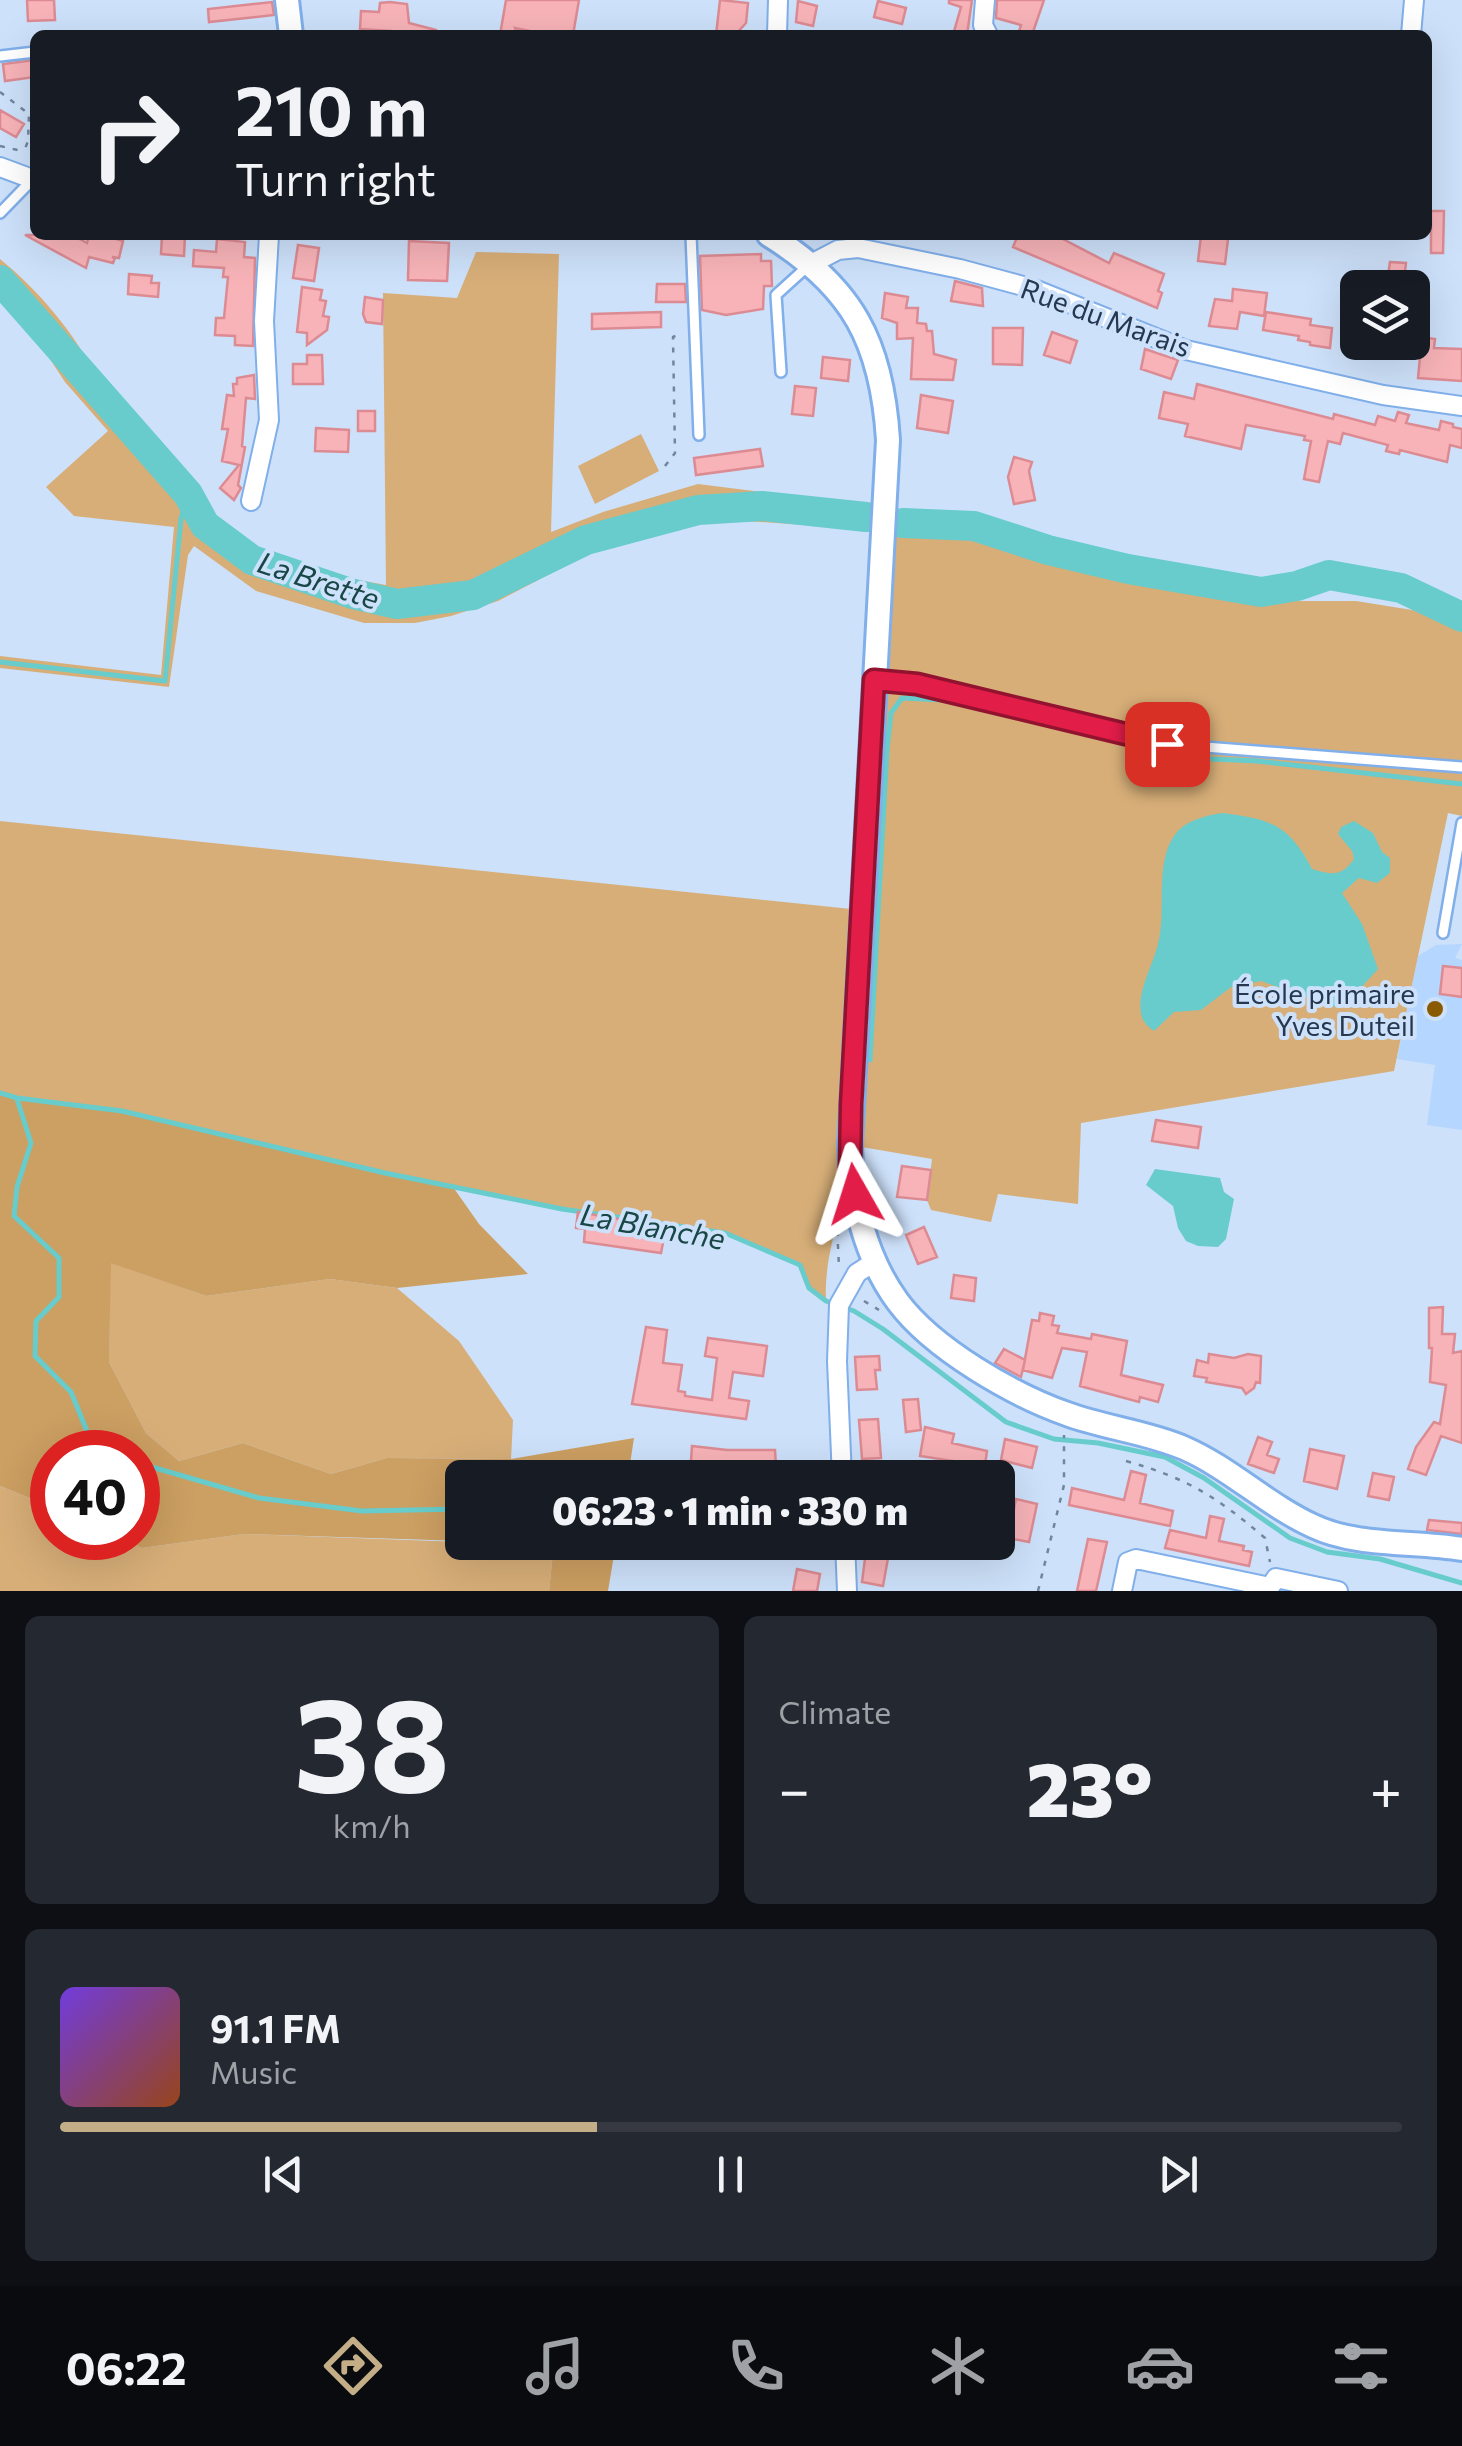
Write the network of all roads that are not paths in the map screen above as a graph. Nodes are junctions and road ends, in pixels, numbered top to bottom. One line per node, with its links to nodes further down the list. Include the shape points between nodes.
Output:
1 (287, 0): 5 (street)
2 (778, 0): 6 (street)
3 (985, 0): 7 (street)
4 (1414, 0): 8 (street)
5 (290, 30)
6 (776, 30)
7 (985, 30)
8 (1411, 30)
9 (30, 53): 10 (lane)
10 (0, 56)
11 (21, 175): 12 (lane)
12 (0, 213)
13 (269, 240): 21 (street, via 268,420)
14 (691, 240): 20 (lane)
15 (776, 240): 17 (street)
16 (858, 242): 17 (street, Rue du Marais); 19 (street, Rue du Marais, via 1034,289 1186,350)
17 (812, 264): 18 (lane, via 776,294); 22 (street, via 859,322 885,394)
18 (781, 372)
19 (1462, 406)
20 (699, 435)
21 (251, 501)
22 (874, 680): 23 (lane, via 917,684 1167,744); 26 (street, via 850,1168)
23 (1462, 767)
24 (1462, 822): 25 (lane)
25 (1443, 932)
26 (876, 1262): 27 (street, via 857,1273 840,1307); 28 (street, via 897,1301 921,1326 1021,1394 1182,1447 1316,1528)
27 (842, 1460)
28 (1462, 1548)
29 (846, 1560): 31 (street)
30 (1271, 1585): 32 (street, via 1136,1559 1128,1562); 33 (street)
31 (847, 1591)
32 (1122, 1591)
33 (1338, 1591)

